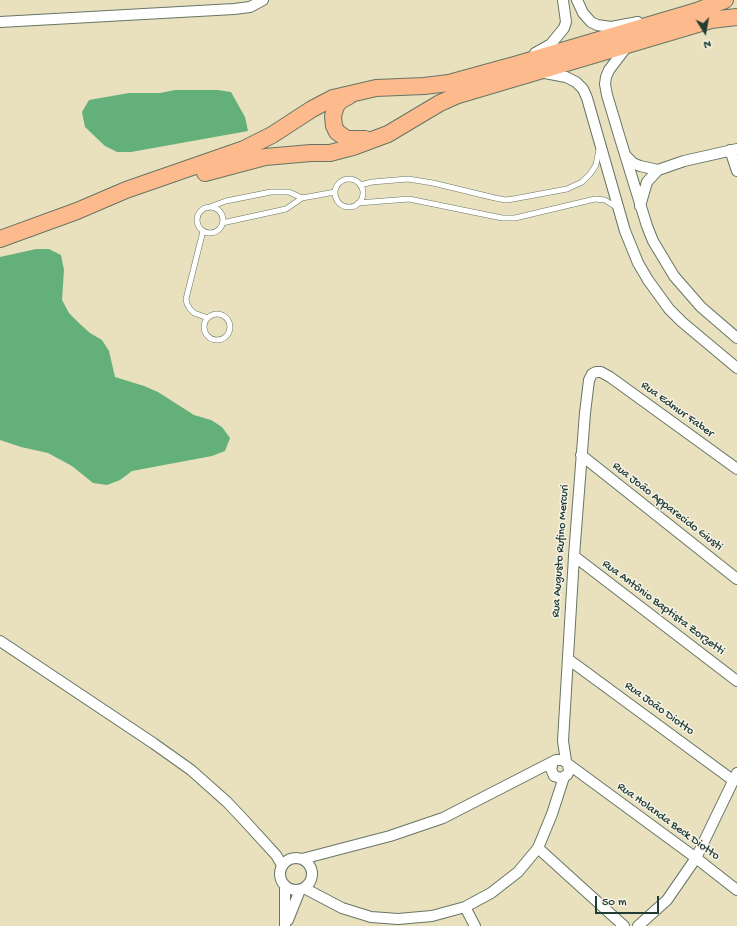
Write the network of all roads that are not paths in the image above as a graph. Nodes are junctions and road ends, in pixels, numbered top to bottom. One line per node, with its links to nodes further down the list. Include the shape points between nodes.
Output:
1 (263, 0): 7 (street, via 250,7 234,9)
2 (563, 0): 9 (street, via 566,22 555,40 545,48)
3 (577, 0): 5 (street, via 591,22 604,27)
4 (726, 0): 5 (main road)
5 (697, 11): 9 (main road)
6 (737, 17): 8 (main road, via 711,20)
7 (0, 22)
8 (629, 44): 10 (main road); 15 (street, via 609,70 605,84)
9 (506, 67): 11 (main road, via 449,83 376,88)
10 (535, 72): 12 (main road, via 458,96); 13 (street, via 555,74 576,82 587,98)
11 (356, 92): 12 (main road, via 340,101 334,111 333,121 337,132 347,139 355,140); 25 (main road, via 333,98 244,149 126,190)
12 (388, 134): 25 (main road, via 330,153 265,157)
13 (599, 136): 18 (lane, via 596,165 582,182 567,189 506,200 408,179); 24 (street)
14 (734, 149): 16 (street); 17 (street)
15 (624, 154): 16 (street, via 633,163); 22 (street)
16 (658, 170): 22 (street, via 647,182)
17 (737, 171)
18 (360, 185): 19 (lane, via 347,179 339,184); 21 (lane, via 363,192)
19 (335, 192): 20 (lane); 21 (lane, via 337,201 341,204 350,207)
20 (302, 198): 23 (lane, via 289,192 271,192 226,201); 26 (lane, via 286,209)
21 (358, 203): 24 (lane, via 409,199 502,218 515,218 595,199 605,200)
22 (640, 206): 30 (street, via 653,241 674,276 701,307)
23 (207, 208): 26 (lane, via 220,213); 27 (lane, via 197,218 199,227)
24 (619, 210): 31 (street, via 638,263 669,309)
25 (77, 211): 28 (main road)
26 (222, 223): 27 (lane, via 217,231)
27 (203, 230): 29 (lane, via 186,299 194,313)
28 (0, 239)
29 (208, 318): 29 (lane, via 204,330 209,338 218,340 226,336 229,329 227,320 220,315)
30 (737, 338)
31 (737, 368)
32 (601, 372): 33 (street, Rua Augusto Rufino Mercuri, via 592,374 589,380); 34 (street, Rua Edmur Faber)
33 (581, 455): 35 (street, Rua Augusto Rufino Mercuri); 36 (street, Rua João Apparecido Giusti)
34 (737, 469)
35 (574, 556): 38 (street, Rua Augusto Rufino Mercuri); 39 (street, Rua Antônio Baptista Zorzetti)
36 (737, 579)
37 (0, 641): 45 (street, via 191,770 227,802)
38 (568, 659): 40 (street, Rua Augusto Rufino Mercuri); 41 (street, Rua João Diotto)
39 (737, 680)
40 (560, 768): 42 (street, via 560,791); 43 (street, Rua Holanda Beck Diotto, via 582,776); 44 (street, via 536,770 443,818 390,836 331,851)
41 (736, 777): 43 (street)
42 (538, 848): 49 (street, via 518,872 491,893); 53 (street)
43 (696, 858): 48 (street, Rua Holanda Beck Diotto); 54 (street, via 667,900)
44 (306, 862): 45 (street, via 292,858); 47 (street, via 312,875)
45 (284, 863): 46 (street, via 280,878)
46 (285, 886): 47 (street, via 290,889); 51 (street)
47 (304, 887): 50 (street); 51 (street)
48 (737, 890)
49 (465, 907): 50 (street, via 432,916); 52 (street)
50 (370, 922)
51 (286, 926)
52 (475, 926)
53 (624, 926)
54 (638, 926)

